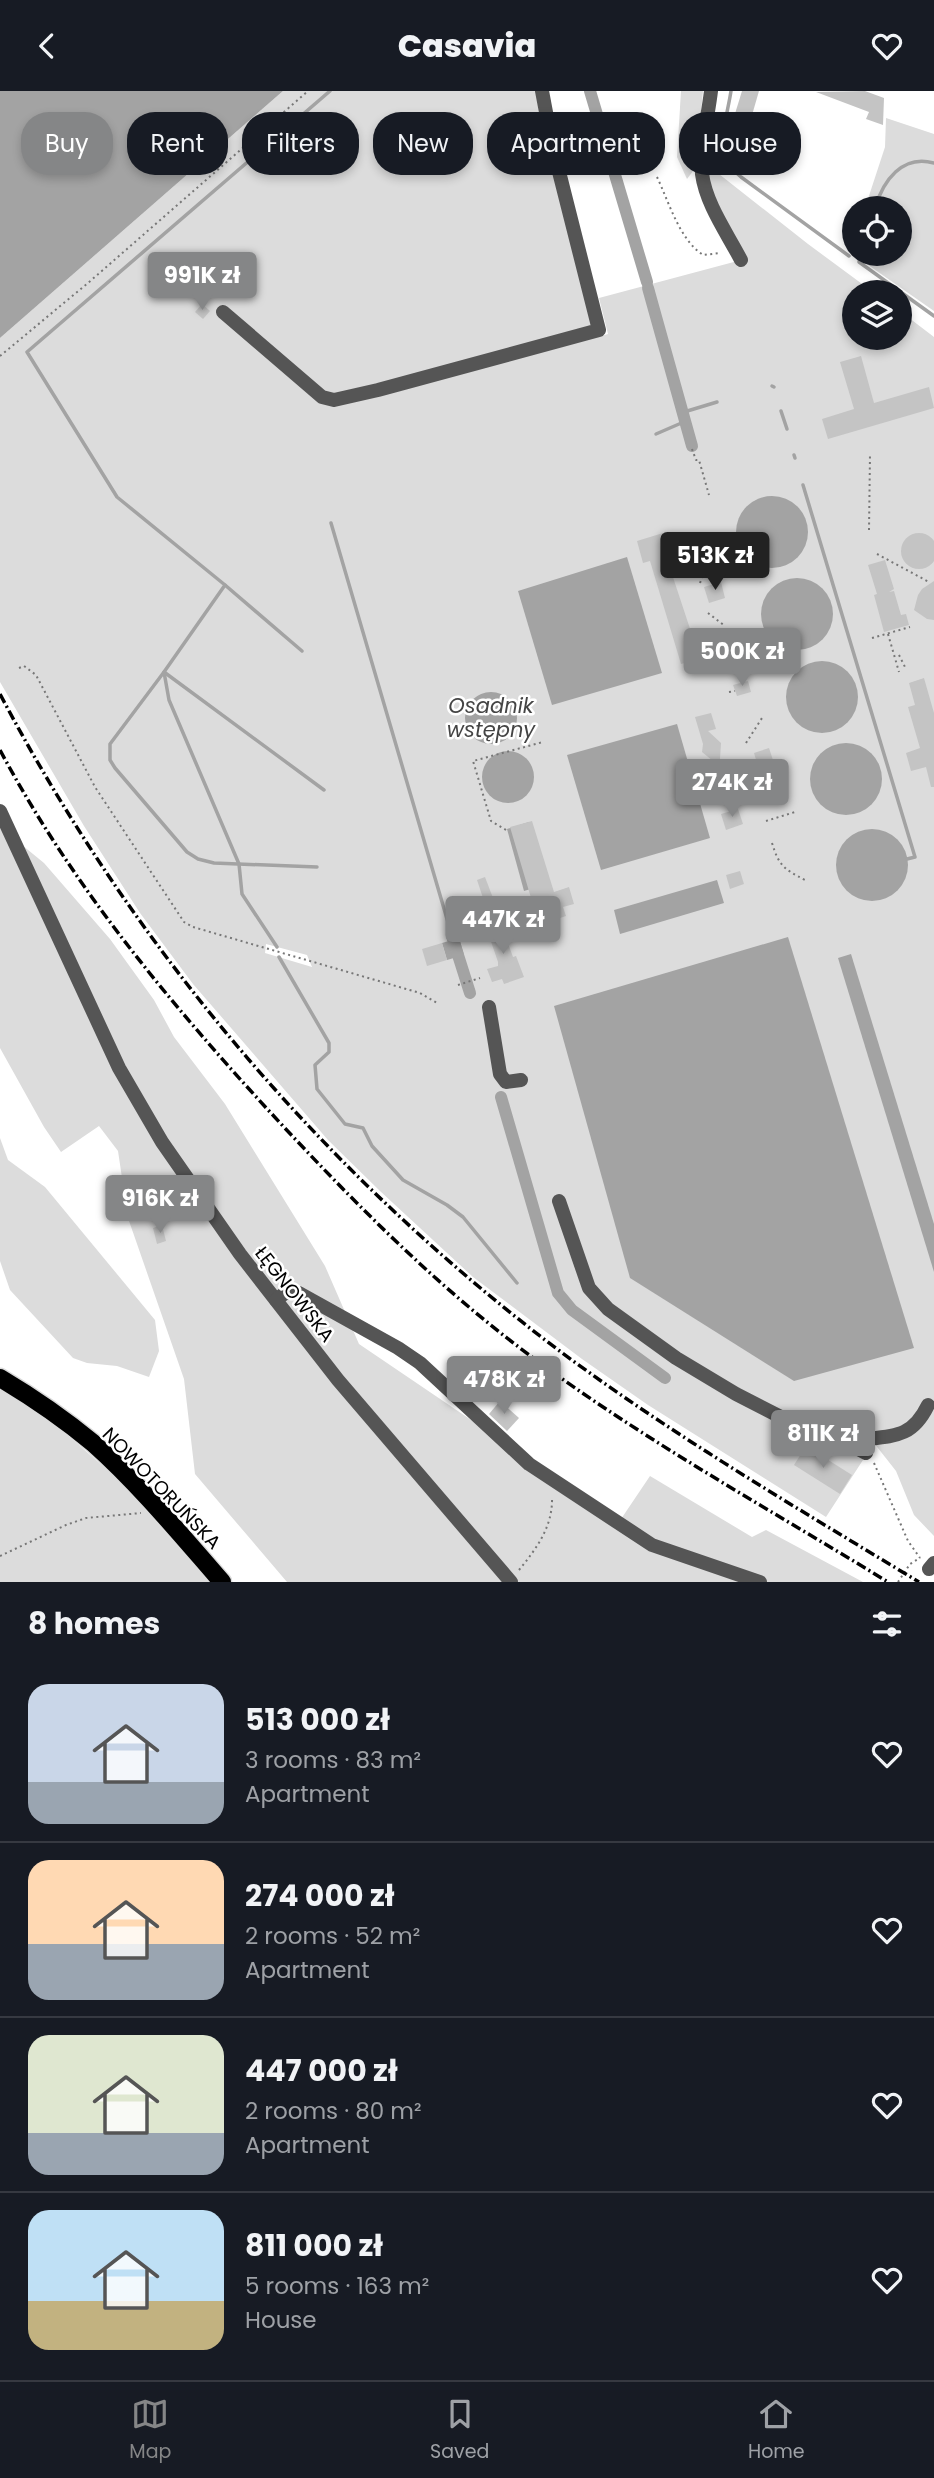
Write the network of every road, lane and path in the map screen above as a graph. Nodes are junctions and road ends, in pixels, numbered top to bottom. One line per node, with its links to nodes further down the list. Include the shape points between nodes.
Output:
1 (308, 91): 7 (path)
2 (542, 91): 6 (street, via 600,333 334,400 321,397)
3 (711, 91): 5 (street, via 702,176)
4 (657, 177): 5 (path, via 698,252)
5 (738, 254)
6 (223, 312)
7 (0, 356)
8 (692, 449): 10 (path)
9 (870, 454): 11 (path)
10 (709, 495)
11 (869, 530)
12 (716, 543): 13 (path)
13 (686, 551)
14 (877, 554): 16 (path)
15 (707, 565): 17 (path)
16 (929, 582)
17 (700, 583)
18 (708, 613): 19 (path)
19 (725, 625)
20 (910, 627): 21 (path)
21 (888, 634): 22 (path); 28 (path)
22 (872, 638)
23 (900, 655): 26 (path)
24 (750, 656): 25 (path)
25 (720, 665)
26 (905, 667)
27 (19, 668): 44 (path, via 24,666 36,675 95,787 184,922 420,993)
28 (899, 672)
29 (735, 691): 30 (path)
30 (729, 692)
31 (762, 718): 33 (path)
32 (543, 742): 39 (path, via 473,761 491,821)
33 (746, 743)
34 (775, 782): 35 (path)
35 (757, 787)
36 (0, 811): 48 (street, ŁĘGNOWSKA, via 119,1068 162,1142)
37 (795, 812): 38 (path)
38 (766, 821)
39 (506, 830)
40 (772, 843): 41 (path, via 784,869)
41 (805, 880)
42 (480, 978): 43 (path)
43 (458, 985)
44 (437, 1003)
45 (489, 1007): 46 (street, via 500,1074 506,1082)
46 (521, 1080)
47 (559, 1201): 51 (street, via 589,1288 608,1309 736,1394 820,1437)
48 (276, 1300): 52 (street, via 285,1293 299,1293 398,1348); 57 (street, ŁĘGNOWSKA)
49 (0, 1378): 53 (main road, NOWOTORUŃSKA, via 93,1443)
50 (928, 1405): 51 (street, via 902,1434 866,1439)
51 (861, 1450): 55 (path, via 875,1464 908,1541)
52 (549, 1476): 57 (path, via 552,1510 546,1531); 58 (street, via 652,1545)
53 (160, 1512): 54 (path, via 86,1518); 56 (main road, NOWOTORUŃSKA)
54 (0, 1556)
55 (927, 1563): 59 (path, via 910,1564)
56 (222, 1582)
57 (510, 1582)
58 (760, 1582)
59 (898, 1582)

